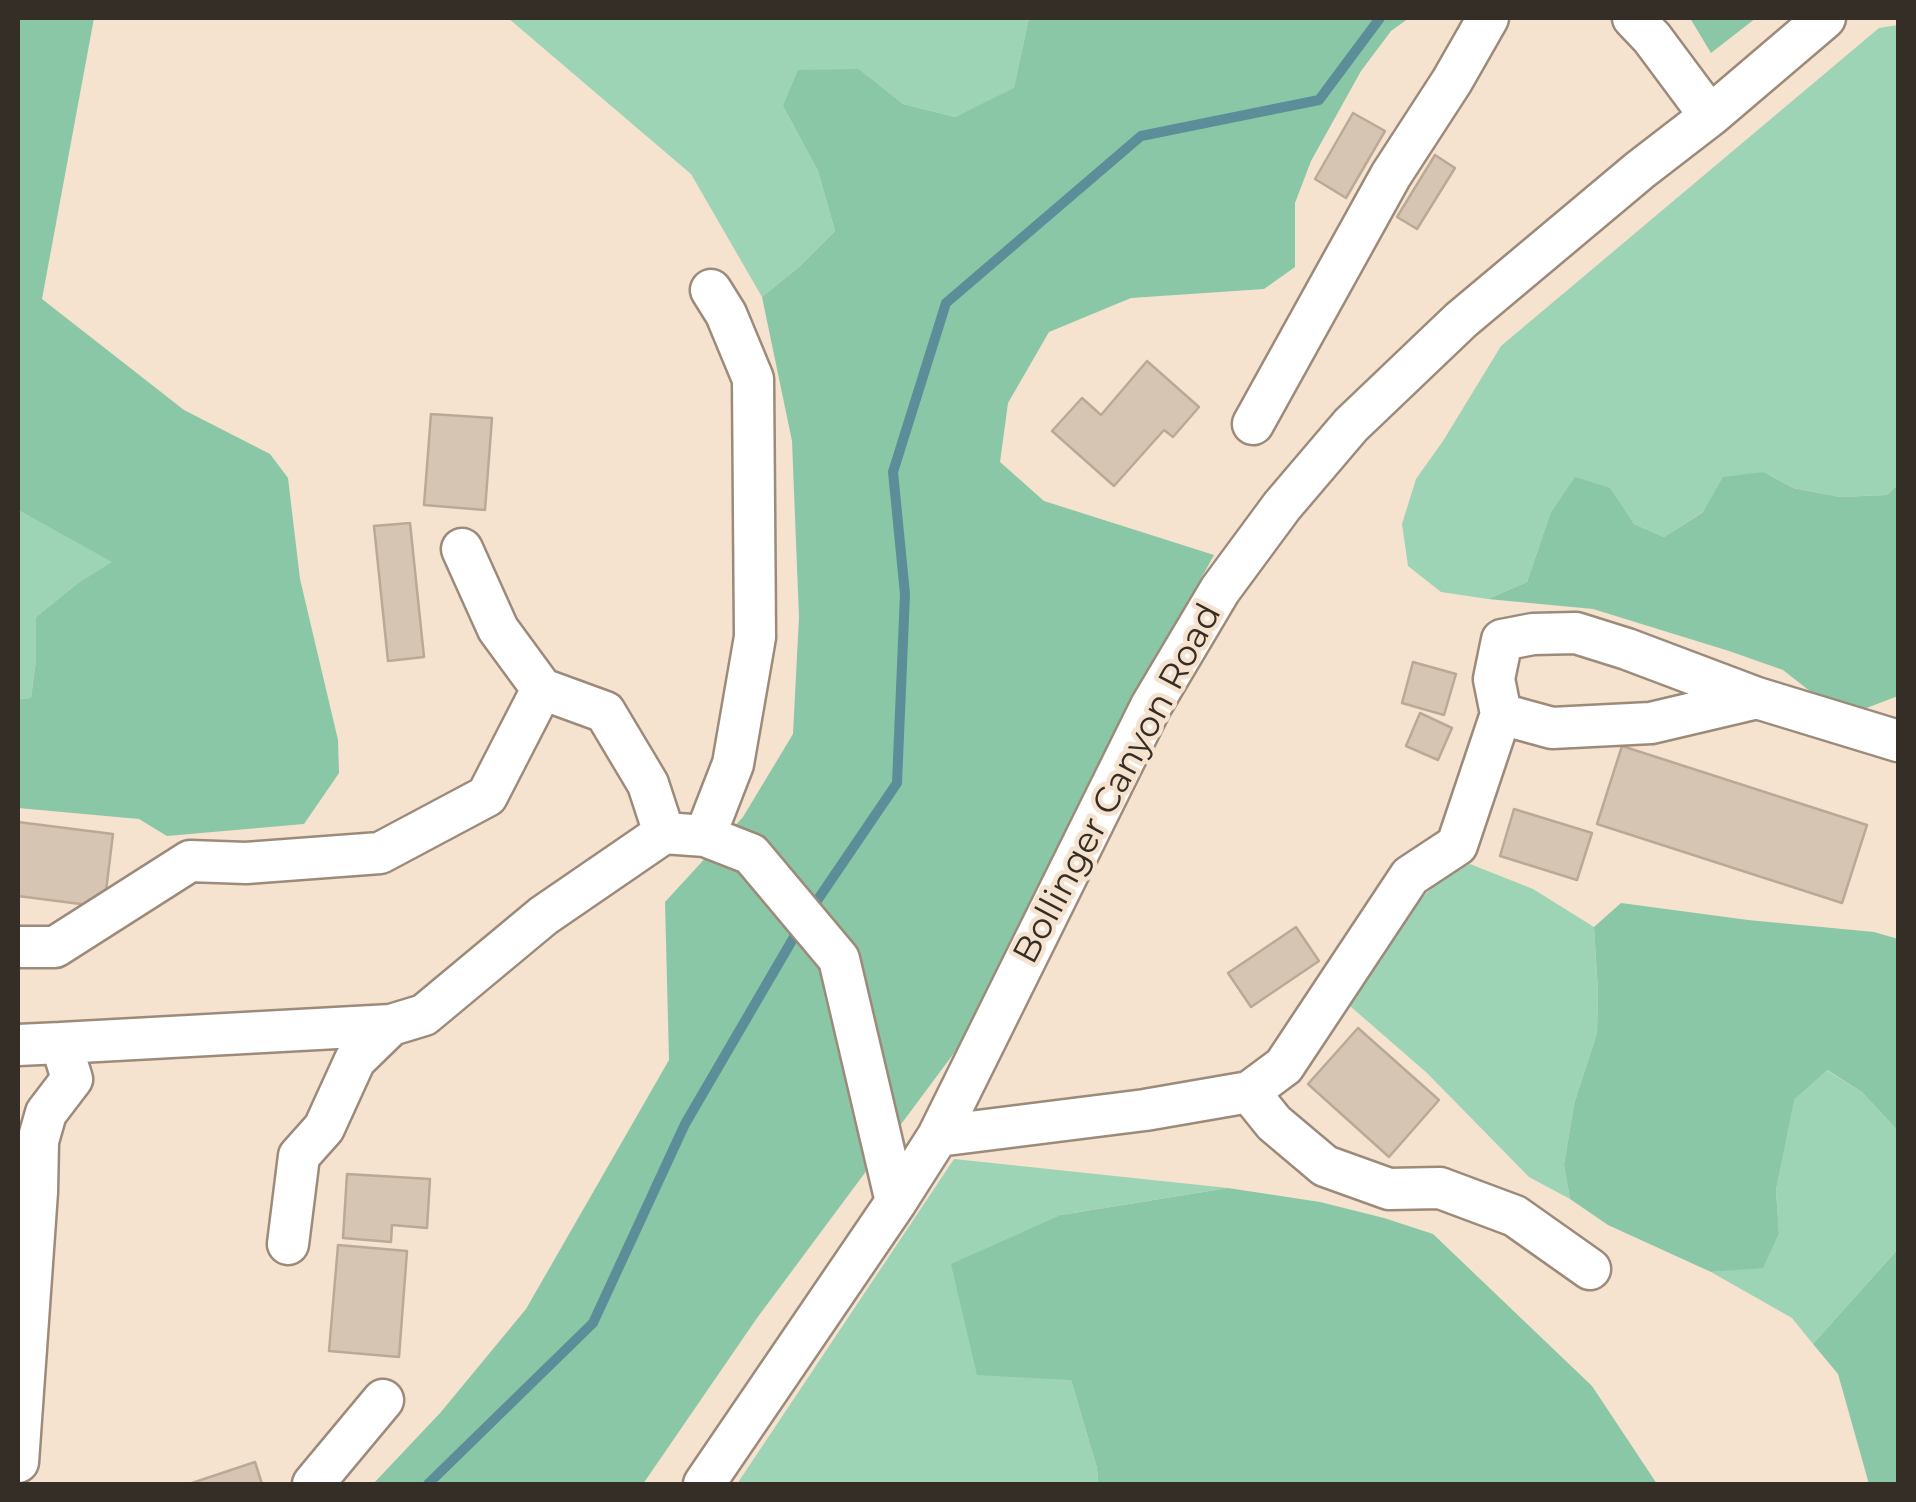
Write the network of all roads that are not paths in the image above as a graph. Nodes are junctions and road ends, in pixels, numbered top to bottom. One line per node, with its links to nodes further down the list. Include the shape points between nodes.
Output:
1 (1488, 18): 6 (street, via 1391,175)
2 (1634, 18): 4 (street)
3 (1825, 18): 4 (street, Bollinger Canyon Road)
4 (1710, 116): 19 (street, Bollinger Canyon Road, via 1461,320 1351,426 1282,506 1220,590 1151,706)
5 (711, 290): 13 (street, via 753,379 754,637 733,764)
6 (1254, 424)
7 (462, 550): 8 (street, via 498,629)
8 (542, 689): 12 (street, via 605,712 648,784); 14 (street, via 488,796 380,853 190,861 54,947)
9 (1758, 698): 10 (street, via 1651,724 1552,728); 10 (street, via 1576,633 1533,634 1502,640 1494,679); 11 (street)
10 (1501, 714): 18 (street, via 1457,844 1410,876 1284,1066)
11 (1898, 741)
12 (664, 833): 13 (street); 15 (street, via 544,916 424,1015)
13 (705, 836): 20 (street, via 751,854 839,959)
14 (18, 947)
15 (391, 1025): 16 (street); 21 (street, via 356,1060 324,1128 299,1156)
16 (62, 1043): 17 (street); 24 (street, via 72,1079 46,1113 38,1141)
17 (18, 1046)
18 (1249, 1092): 19 (street); 22 (street, via 1325,1166 1389,1189 1440,1188 1514,1216)
19 (938, 1136): 20 (street, Bollinger Canyon Road)
20 (896, 1202): 26 (street, Bollinger Canyon Road)
21 (288, 1244)
22 (1590, 1269)
23 (383, 1400): 25 (street)
24 (18, 1462)
25 (313, 1484)
26 (704, 1484)

